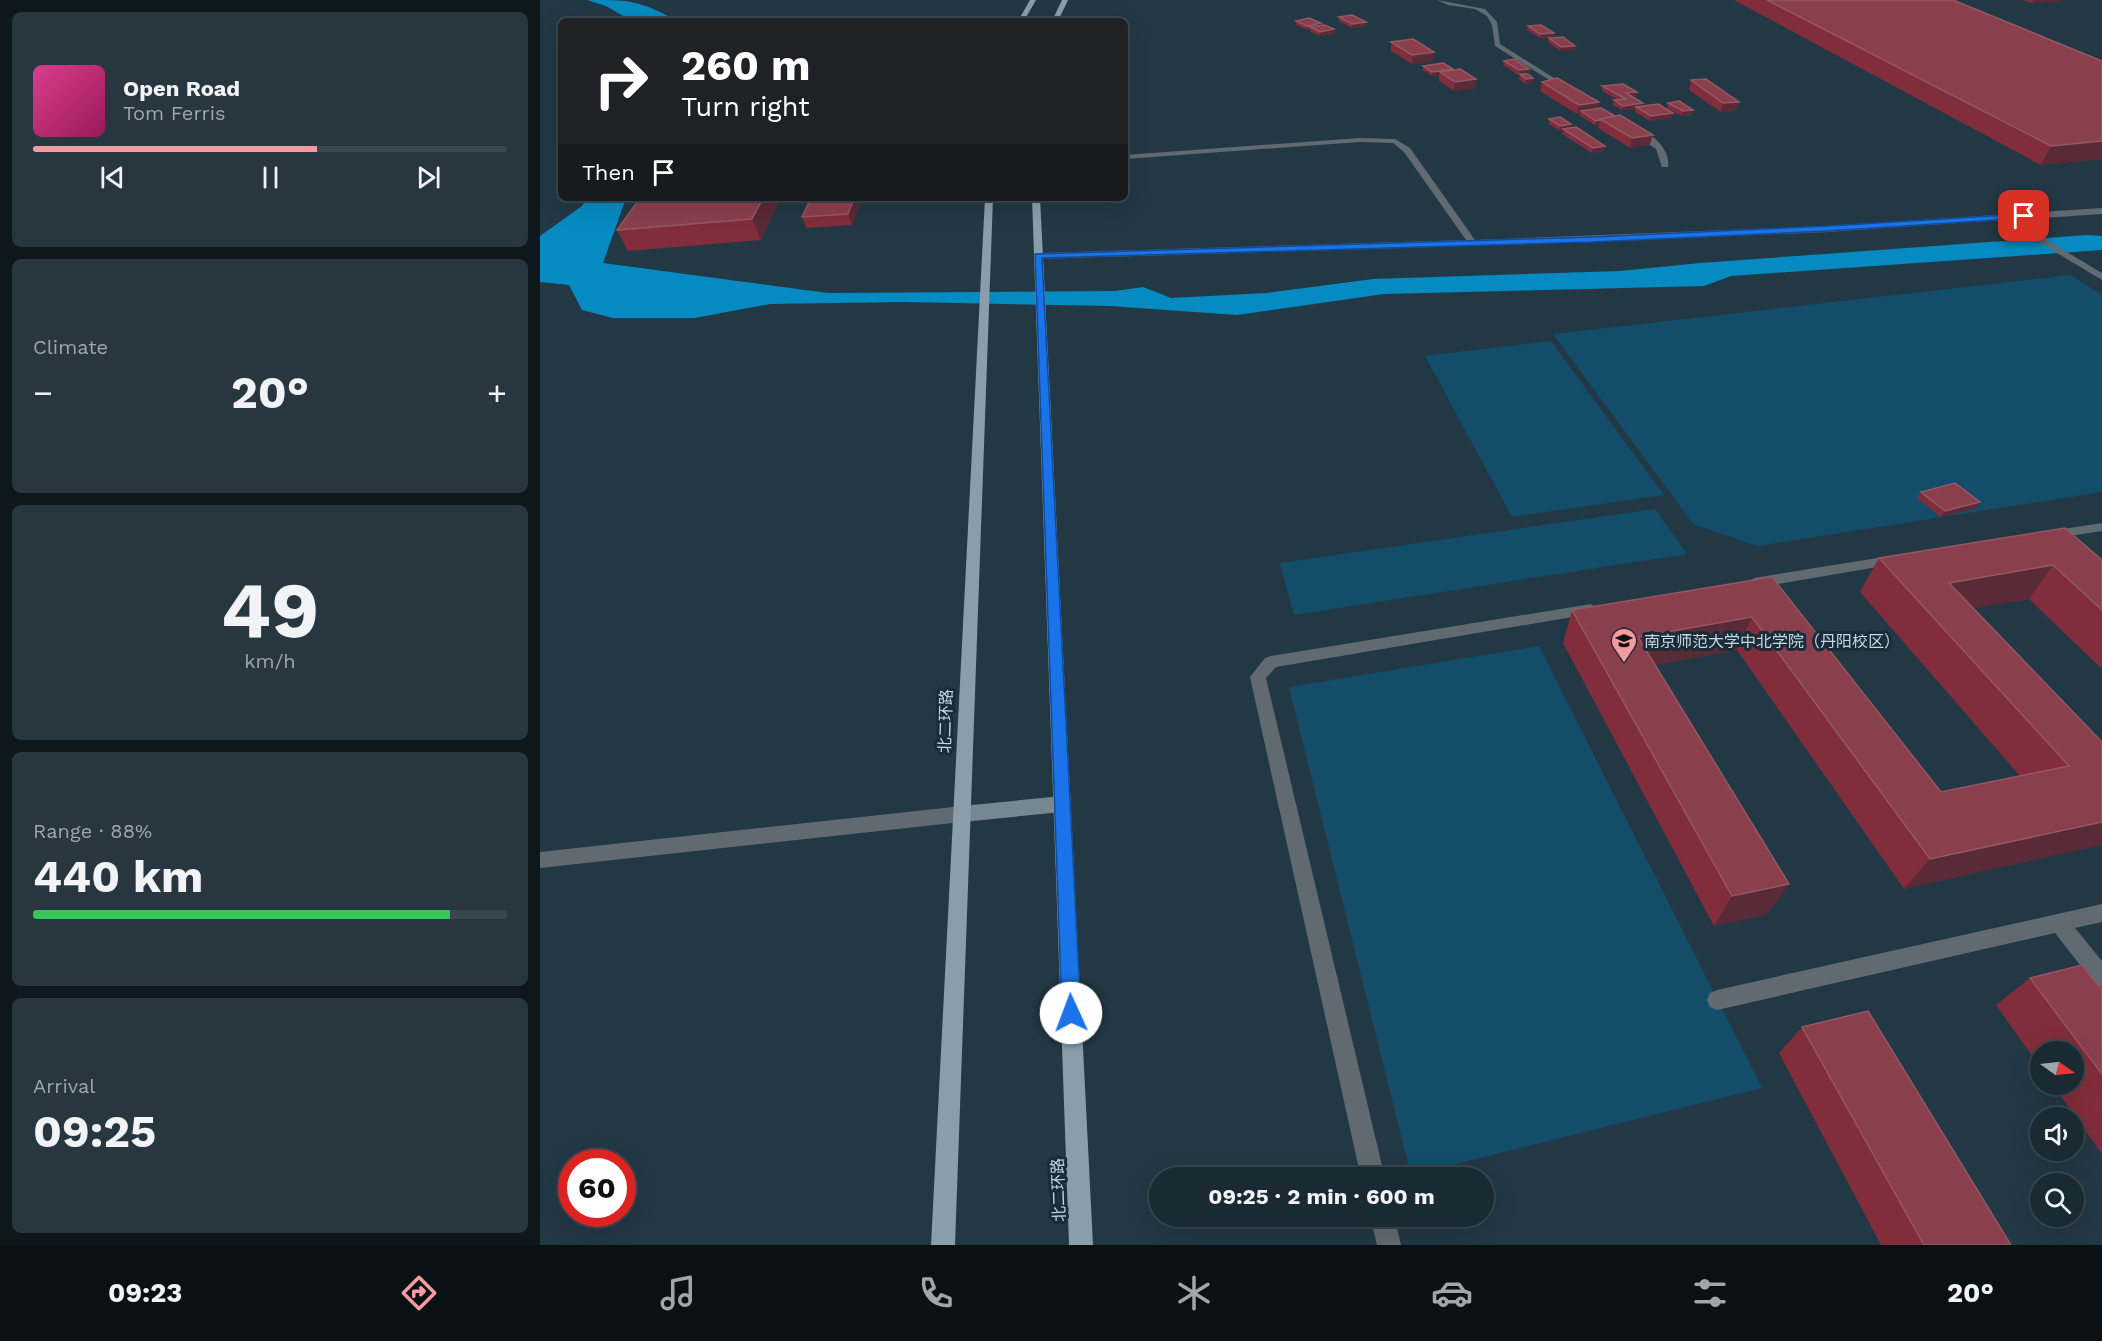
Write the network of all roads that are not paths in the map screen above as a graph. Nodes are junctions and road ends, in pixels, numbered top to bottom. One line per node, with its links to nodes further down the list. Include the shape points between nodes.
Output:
1 (1033, 0): 4 (main road)
2 (1065, 0): 5 (main road)
3 (1440, 0): 6 (street, via 1481,7 1496,25 1497,45)
4 (1023, 18)
5 (1056, 18)
6 (1576, 94)
7 (1628, 126): 9 (street, via 1661,148)
8 (1128, 158): 14 (street, via 1360,140 1395,141 1407,150)
9 (1665, 165)
10 (988, 201): 23 (main road, 北二环路)
11 (1036, 201): 15 (main road, 北二环路)
12 (2102, 211): 13 (street)
13 (2003, 218): 14 (street); 16 (street)
14 (1473, 243): 15 (street)
15 (1038, 256): 22 (main road, 北二环路)
16 (2102, 277)
17 (2102, 527): 18 (street, via 2043,536)
18 (2066, 551)
19 (1912, 557): 20 (street)
20 (1739, 585)
21 (1610, 606): 29 (street, via 1271,662 1258,677)
22 (1062, 804): 23 (main road); 32 (main road, 北二环路)
23 (962, 814): 24 (street); 31 (main road, 北二环路)
24 (540, 860)
25 (2102, 913): 26 (street)
26 (2059, 923): 27 (street); 28 (street)
27 (2102, 977)
28 (1718, 1000)
29 (1370, 1167)
30 (1385, 1227): 33 (street)
31 (943, 1245)
32 (1081, 1245)
33 (1389, 1245)

